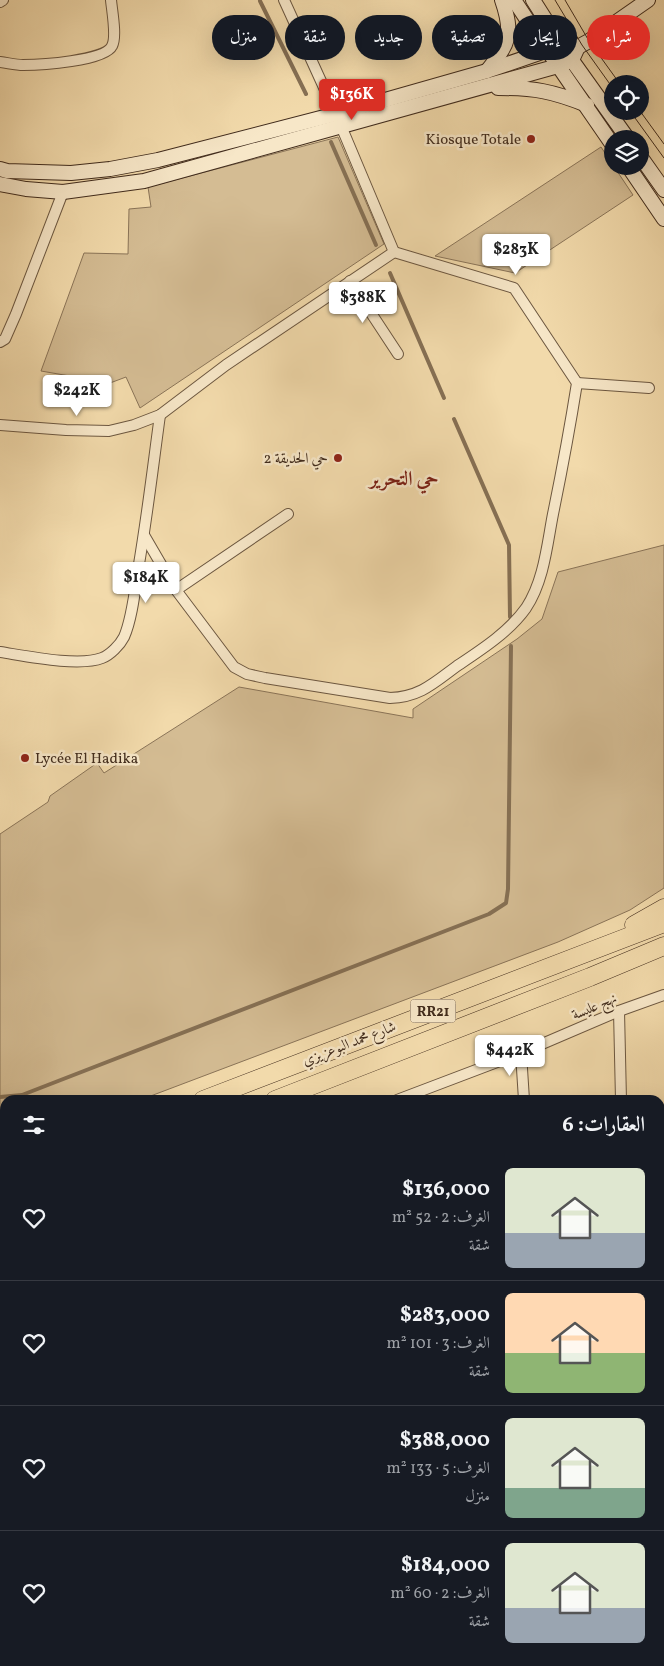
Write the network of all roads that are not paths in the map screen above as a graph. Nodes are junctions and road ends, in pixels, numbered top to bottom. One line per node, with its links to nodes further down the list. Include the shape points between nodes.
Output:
1 (3, 0): 8 (street)
2 (111, 0): 16 (street, via 114,42 105,54 64,62 23,65)
3 (284, 0): 21 (street)
4 (502, 0): 18 (street, via 508,17 507,43)
5 (514, 0): 9 (street)
6 (533, 0): 10 (street)
7 (648, 0): 11 (street)
8 (0, 2)
9 (524, 15)
10 (543, 15)
11 (577, 51)
12 (577, 56): 23 (street)
13 (524, 60): 18 (street)
14 (554, 60): 17 (street)
15 (566, 60): 17 (street)
16 (0, 62)
17 (558, 66): 19 (street); 20 (street)
18 (488, 72): 21 (street)
19 (480, 88): 20 (street, via 546,91); 22 (street)
20 (587, 105): 24 (street)
21 (336, 114): 22 (street); 25 (street, via 158,160 110,169 71,173)
22 (341, 127): 30 (street, via 144,180); 32 (street)
23 (622, 130)
24 (604, 132)
25 (0, 169)
26 (649, 169): 29 (street)
27 (634, 175): 31 (street)
28 (0, 184): 30 (street)
29 (664, 190)
30 (62, 192): 34 (street, via 16,314 5,339)
31 (664, 219)
32 (394, 252): 33 (street); 36 (street, via 514,288)
33 (350, 281): 35 (street); 38 (street, via 226,365)
34 (0, 342)
35 (398, 354)
36 (577, 383): 37 (street); 42 (street, via 536,590 514,623 419,692 390,698 247,674 234,667)
37 (649, 388)
38 (160, 415): 39 (street, via 109,430); 41 (street)
39 (0, 425)
40 (288, 514): 42 (street)
41 (144, 535): 42 (street); 43 (street, via 133,606 124,637 104,657 78,662)
42 (176, 590)
43 (0, 652)
44 (664, 908): 47 (highway)
45 (664, 923): 47 (highway, شارع محمد البوعزيزي / RR21)
46 (664, 946): 49 (highway, شارع محمد البوعزيزي / RR21)
47 (584, 952): 53 (highway, شارع محمد البوعزيزي / RR21)
48 (664, 957): 49 (highway)
49 (590, 977): 54 (highway, شارع محمد البوعزيزي / RR21)
50 (664, 995): 51 (street, نهج عليسة)
51 (619, 1011): 52 (street, نهج عليسة); 57 (street)
52 (521, 1053): 55 (street, نهج عليسة); 56 (street)
53 (216, 1095)
54 (288, 1095)
55 (423, 1095)
56 (524, 1095)
57 (621, 1095)

